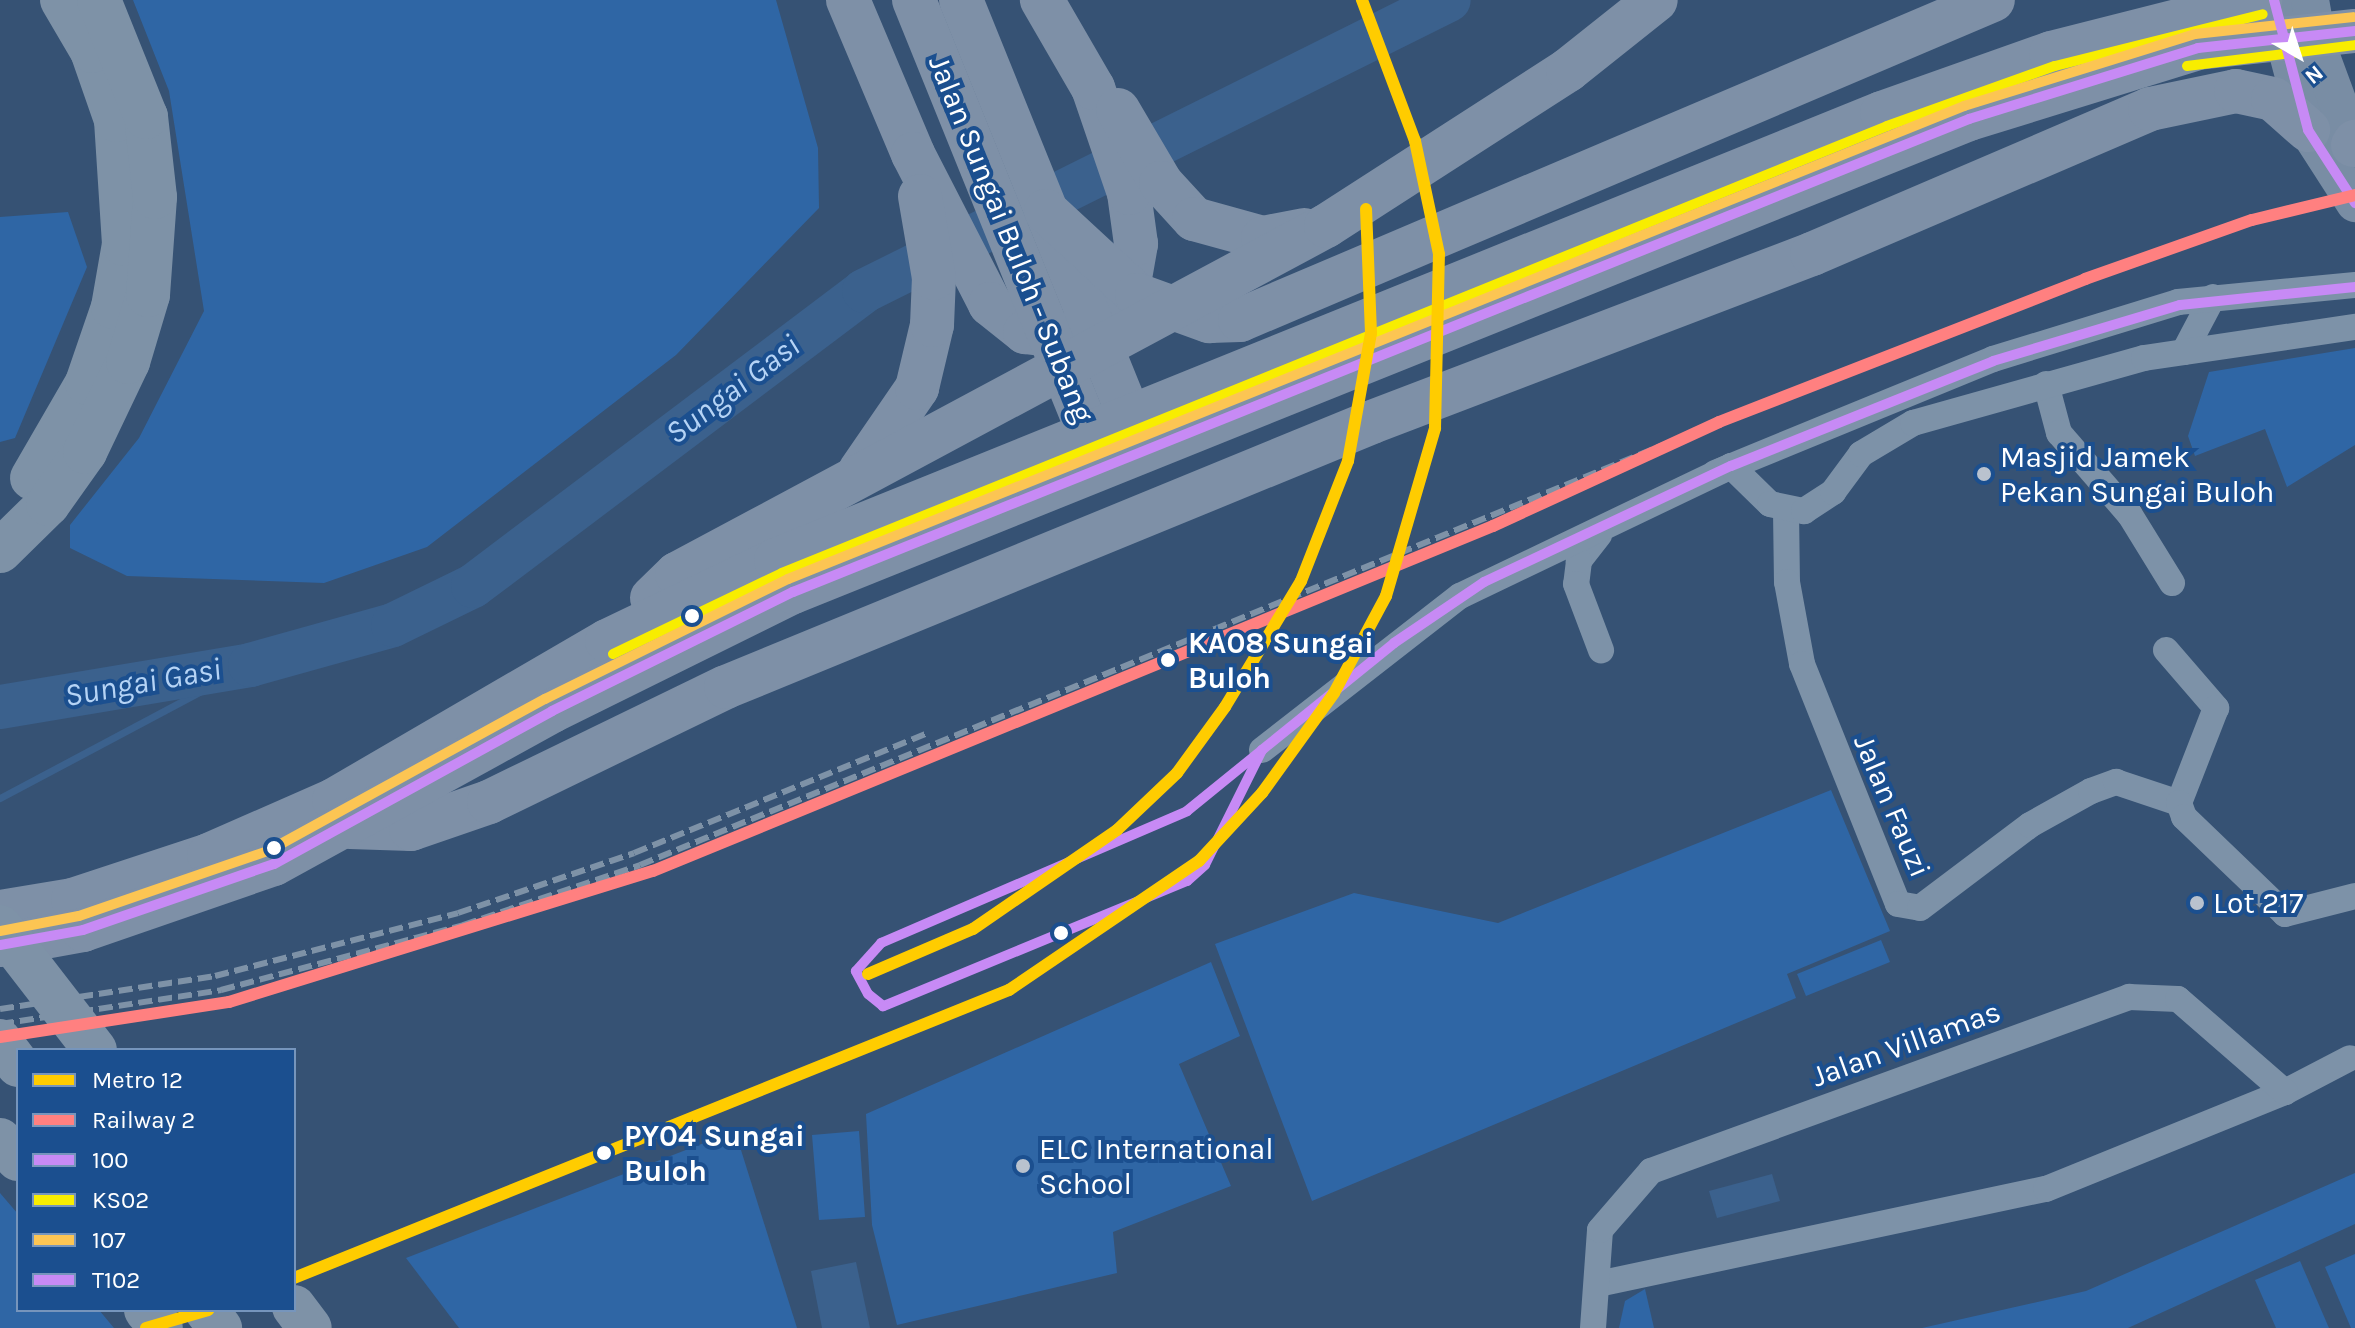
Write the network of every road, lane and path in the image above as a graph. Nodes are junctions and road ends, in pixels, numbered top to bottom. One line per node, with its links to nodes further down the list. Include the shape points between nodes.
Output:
1 (62, 0): 31 (highway, via 92,51 116,120 124,244 113,307 83,392 46,457)
2 (99, 0): 33 (highway, via 146,117 155,197 148,295 100,427 64,484)
3 (848, 0): 21 (highway, via 913,154)
4 (914, 0): 32 (highway, Jalan Sungai Buloh - Subang)
5 (961, 0): 19 (highway, Jalan Sungai Buloh - Subang)
6 (1042, 0): 17 (highway, via 1093,88 1123,114)
7 (1656, 0): 20 (highway, via 1568,70)
8 (1993, 0): 12 (highway)
9 (2260, 0): 35 (highway, via 2065,49 1882,113 776,560)
10 (2274, 0): 15 (main road)
11 (2310, 0): 16 (main road, via 2319,51)
12 (1920, 12): 19 (highway, via 1240,320 1209,321 1137,295)
13 (2355, 31): 14 (highway, via 2198,48)
14 (1969, 119): 27 (highway, via 1940,158 1894,196 1449,365); 40 (highway, via 793,592 552,711)
15 (2308, 130): 18 (main road); 27 (highway, via 2273,99 2236,91 2185,98 1797,260)
16 (2354, 146)
17 (1145, 188): 20 (highway, via 1194,219 1228,232 1263,238); 21 (highway, via 1132,267 1105,319 1064,337 1025,332)
18 (2355, 203)
19 (1046, 211): 29 (highway, Jalan Sungai Buloh - Subang)
20 (1326, 226): 28 (highway)
21 (954, 276): 28 (highway, via 917,388)
22 (2352, 283): 23 (street)
23 (2213, 297): 25 (street); 36 (street, via 2178,302 1993,359 1777,443 1622,518 1579,561 1576,584)
24 (2355, 327): 25 (street)
25 (2184, 352): 26 (street)
26 (2046, 384): 30 (street, via 1913,423 1861,454 1819,506); 34 (street, via 2059,433 2130,515)
27 (1372, 422): 29 (highway)
28 (853, 479): 35 (highway, via 677,574)
29 (1166, 507): 32 (highway)
30 (1786, 511): 38 (street, via 1731,466 1460,596); 39 (street, Jalan Fauzi, via 1787,582 1802,664 1898,904 1920,908 2030,825 2116,782)
31 (0, 512)
32 (1126, 523): 40 (highway, via 726,687 489,802 411,829)
33 (0, 551)
34 (2172, 583)
35 (607, 641): 42 (highway, via 334,800 259,834 73,900)
36 (1601, 650)
37 (2166, 650): 39 (street, via 2216,708)
38 (1262, 750)
39 (2179, 803): 41 (street, via 2200,837 2285,914)
40 (350, 827): 44 (highway, via 169,904)
41 (2355, 896)
42 (0, 912)
43 (0, 927): 46 (highway)
44 (0, 945)
45 (0, 1041): 48 (highway)
46 (93, 1048)
47 (2350, 1058): 49 (street)
48 (16, 1062)
49 (2285, 1092): 52 (street, via 2046,1189); 52 (street, Jalan Villamas, via 2178,999 2129,997 1651,1171 1600,1230)
50 (0, 1140): 51 (highway)
51 (16, 1157)
52 (1598, 1284): 59 (street, Jalan Villamas)
53 (296, 1310): 58 (highway)
54 (148, 1312): 56 (highway)
55 (208, 1312): 57 (highway)
56 (161, 1328)
57 (220, 1328)
58 (310, 1328)
59 (1593, 1328)

